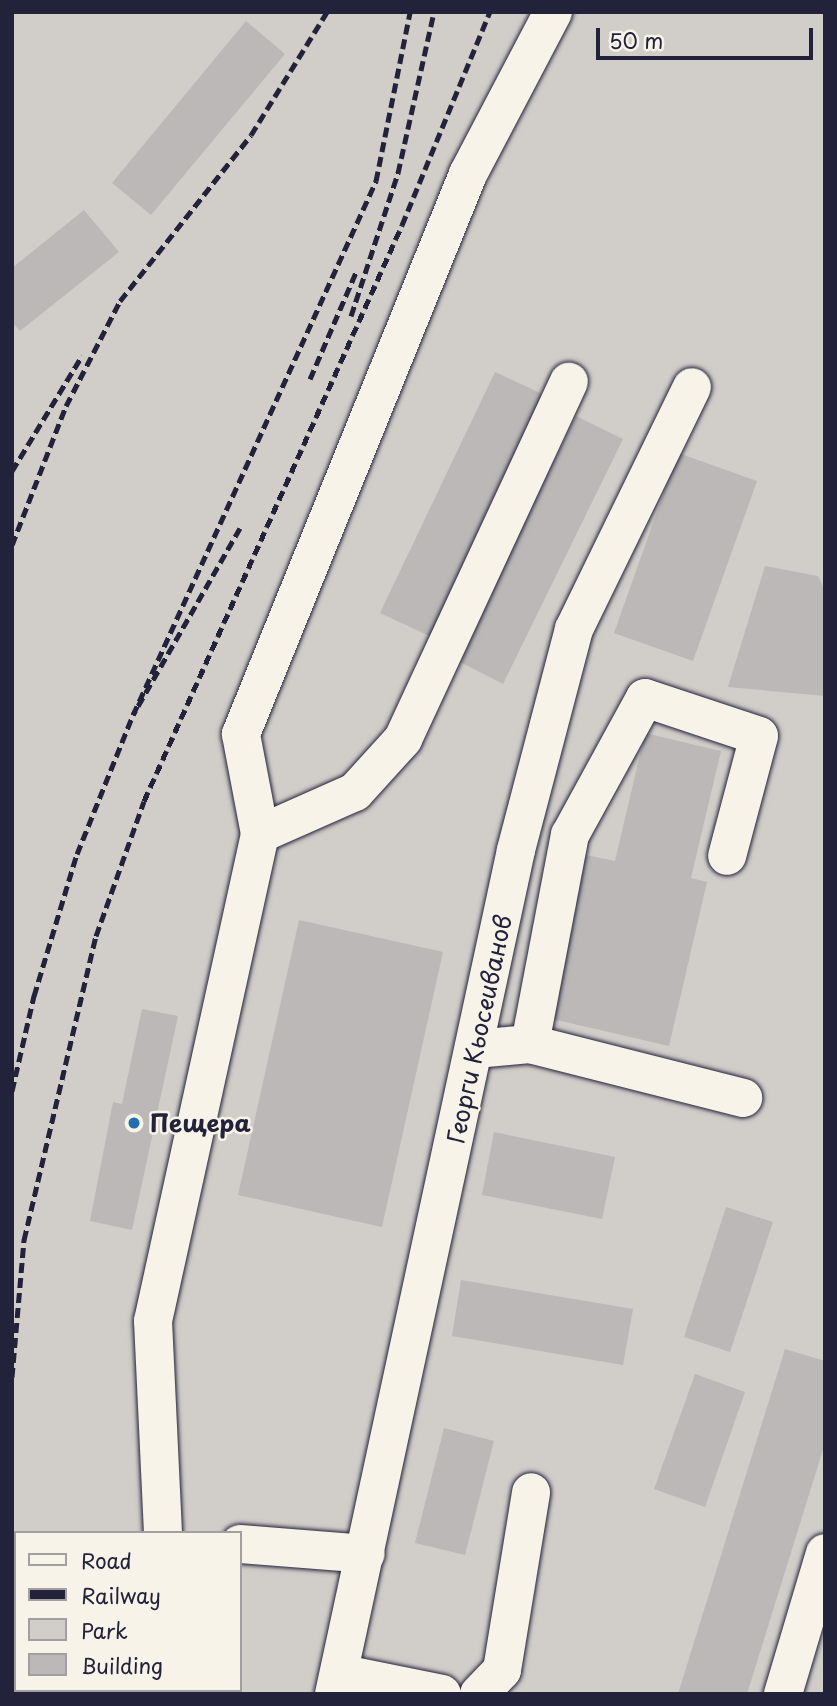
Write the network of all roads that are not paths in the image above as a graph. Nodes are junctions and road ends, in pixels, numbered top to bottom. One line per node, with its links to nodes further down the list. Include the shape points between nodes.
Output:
1 (553, 12): 4 (street, via 468,174 241,734)
2 (569, 382): 4 (street, via 403,739 355,792)
3 (692, 387): 7 (street, Георги Кьосеиванов, via 574,629 516,850)
4 (260, 834): 10 (street, via 153,1321)
5 (727, 856): 6 (street, via 759,736 645,698 570,835)
6 (530, 1044): 7 (street); 8 (street)
7 (475, 1049): 13 (street, Георги Кьосеиванов)
8 (743, 1098)
9 (531, 1492): 16 (street, via 502,1670)
10 (163, 1531)
11 (242, 1544): 13 (street)
12 (825, 1553): 17 (street)
13 (366, 1554): 14 (street, Георги Кьосеиванов)
14 (337, 1683): 15 (street)
15 (442, 1694)
16 (480, 1694)
17 (783, 1694)

